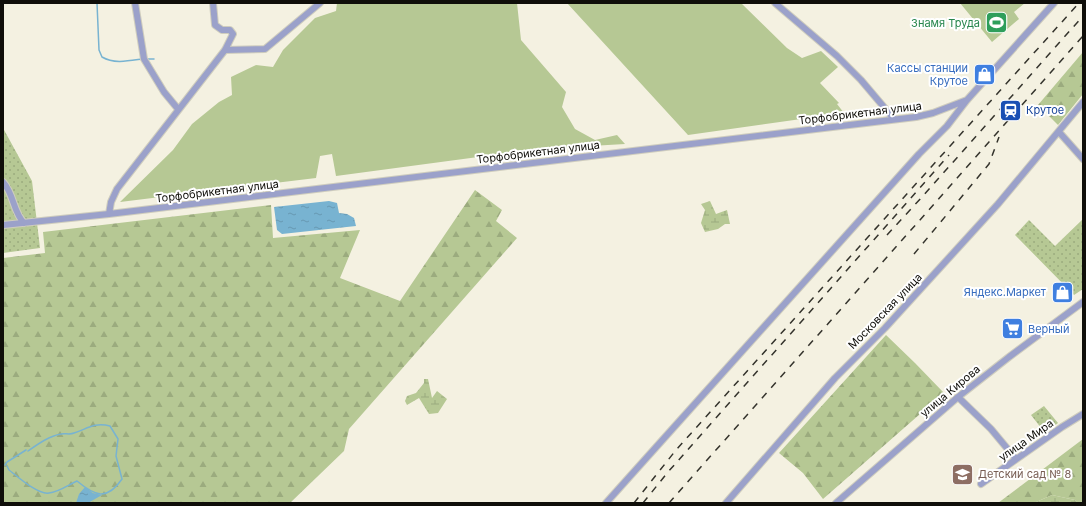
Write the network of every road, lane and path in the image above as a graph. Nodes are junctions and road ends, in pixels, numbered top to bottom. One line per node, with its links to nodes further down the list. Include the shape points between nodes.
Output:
1 (135, 3): 9 (street, via 144,59 164,92)
2 (213, 3): 6 (street, via 215,25 222,30 230,30 233,34)
3 (320, 3): 6 (street, via 265,49)
4 (775, 3): 10 (street, via 837,56)
5 (1054, 3): 7 (street, Торфобрикетная улица)
6 (225, 50): 9 (street)
7 (967, 100): 10 (street, Торфобрикетная улица, via 933,114); 22 (street, Торфобрикетная улица)
8 (1083, 102): 11 (street, Московская улица)
9 (178, 109): 14 (street, via 117,189 111,202)
10 (894, 119): 14 (street, Торфобрикетная улица)
11 (1059, 132): 12 (street); 23 (street, Московская улица, via 998,204 885,328 835,378)
12 (1083, 158)
13 (3, 182): 15 (street, via 11,193 20,219)
14 (110, 214): 15 (street, Торфобрикетная улица)
15 (24, 223): 16 (street, Торфобрикетная улица)
16 (3, 225)
17 (1083, 302): 18 (street, улица Кирова)
18 (958, 397): 20 (street, via 991,429); 24 (street, улица Кирова)
19 (1083, 414): 20 (street, улица Мира)
20 (1016, 459): 21 (street, улица Мира)
21 (981, 484)
22 (606, 503)
23 (726, 503)
24 (836, 503)

